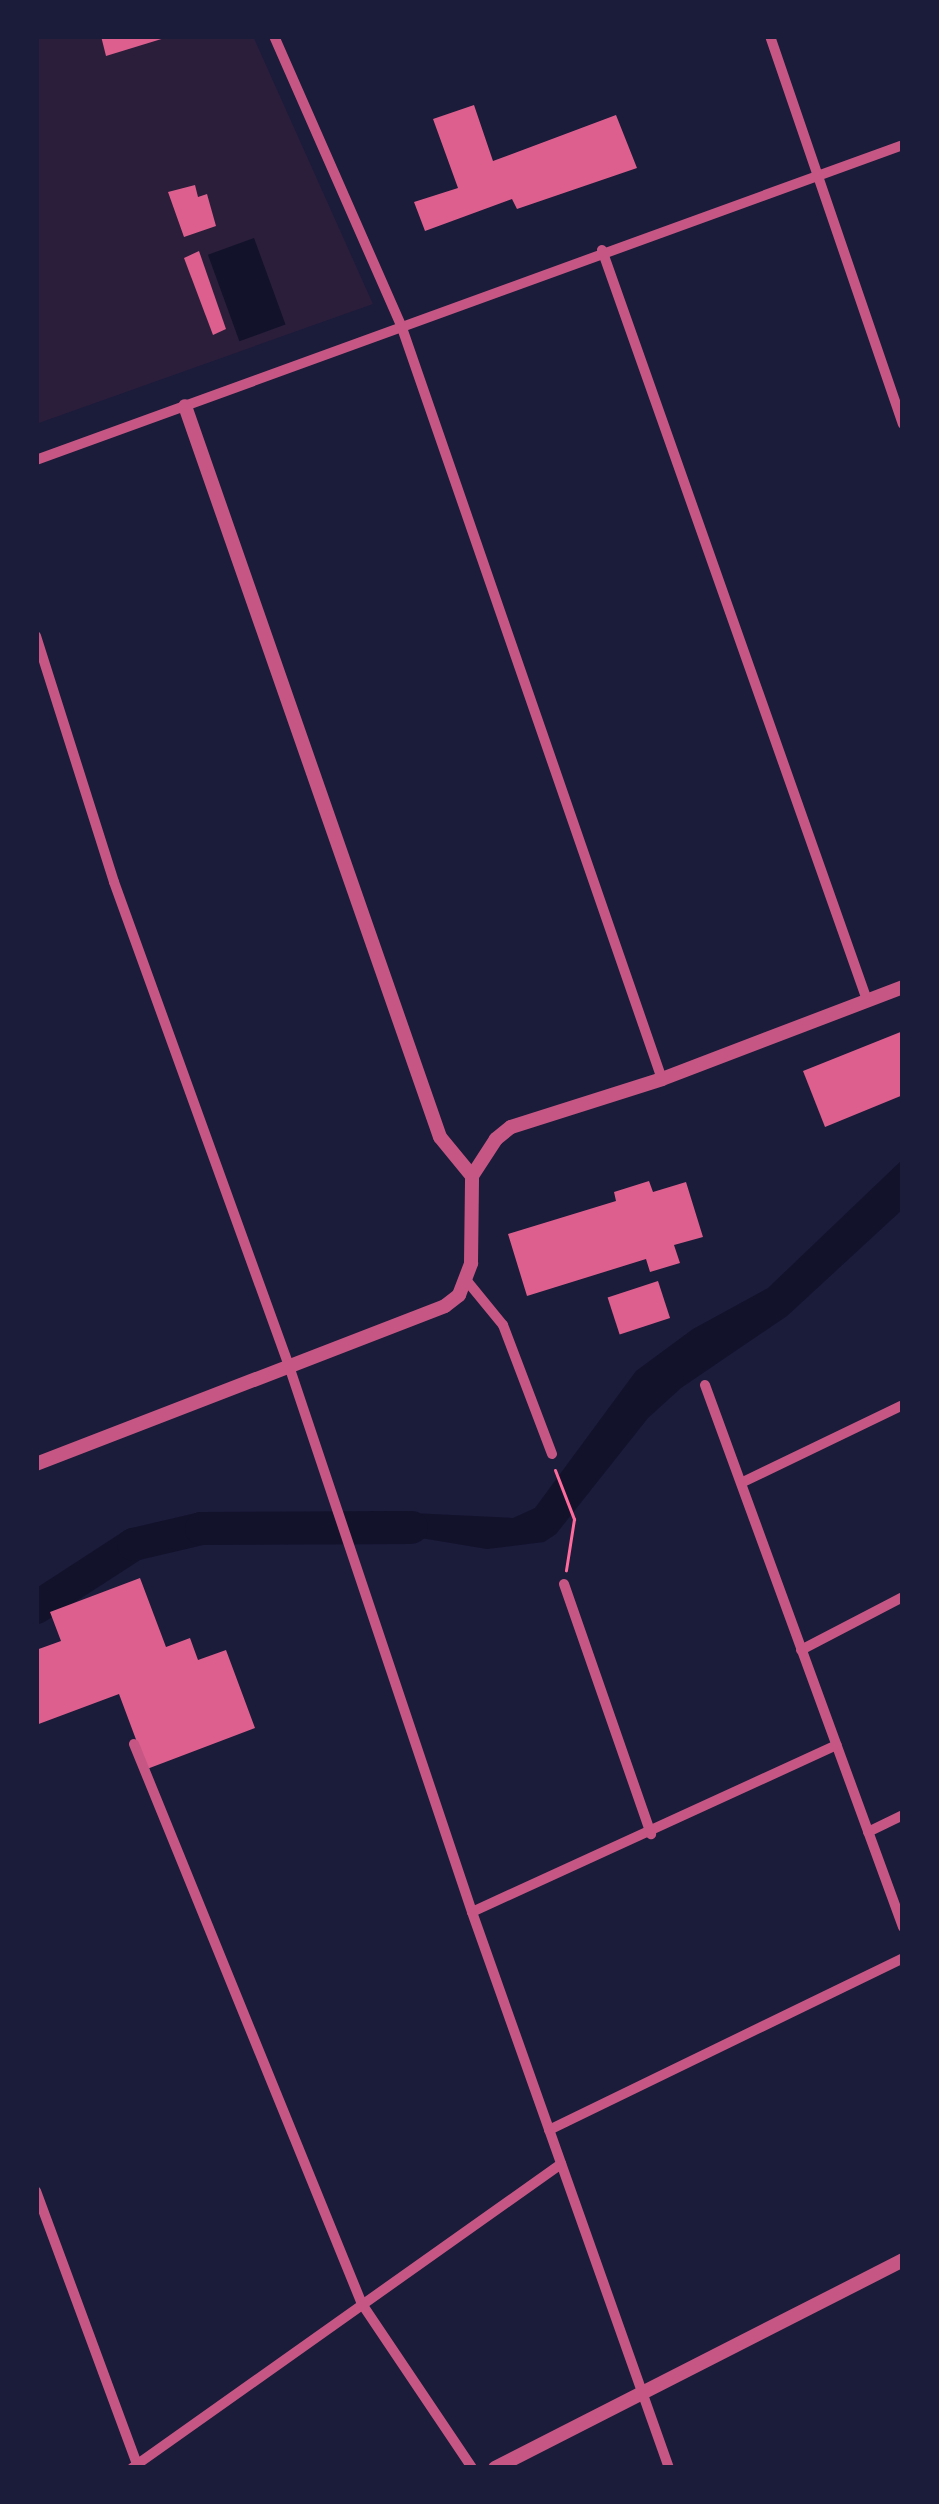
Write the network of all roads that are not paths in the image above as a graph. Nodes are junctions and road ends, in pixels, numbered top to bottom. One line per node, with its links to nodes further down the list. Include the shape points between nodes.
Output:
1 (274, 36): 6 (street)
2 (770, 36): 4 (street)
3 (903, 145): 4 (street)
4 (817, 175): 5 (street); 8 (street)
5 (602, 250): 6 (street); 12 (street)
6 (400, 325): 7 (street); 13 (street)
7 (185, 406): 9 (street); 14 (street, via 440,1137)
8 (903, 424)
9 (36, 460)
10 (36, 636): 16 (street, via 114,881)
11 (903, 987): 12 (street)
12 (867, 1000): 13 (street)
13 (662, 1079): 14 (street, via 511,1127)
14 (472, 1176): 15 (street)
15 (466, 1281): 16 (street, via 445,1306); 19 (street, via 503,1325)
16 (289, 1366): 20 (street); 30 (street)
17 (705, 1385): 21 (street)
18 (903, 1406): 21 (street)
19 (553, 1460)
20 (36, 1464)
21 (742, 1482): 24 (street)
22 (564, 1583): 29 (street)
23 (903, 1597): 24 (street)
24 (801, 1650): 26 (street)
25 (134, 1744): 37 (street)
26 (837, 1745): 28 (street); 29 (street)
27 (903, 1815): 28 (street)
28 (868, 1832): 31 (street)
29 (651, 1834): 30 (street)
30 (472, 1912): 33 (street)
31 (903, 1928)
32 (903, 1958): 33 (street)
33 (549, 2130): 34 (street)
34 (561, 2164): 37 (street); 38 (street)
35 (36, 2191): 39 (street)
36 (903, 2260): 38 (street)
37 (362, 2304): 39 (street); 40 (street)
38 (643, 2394): 41 (street); 42 (street)
39 (134, 2466)
40 (472, 2468)
41 (495, 2468)
42 (669, 2468)

